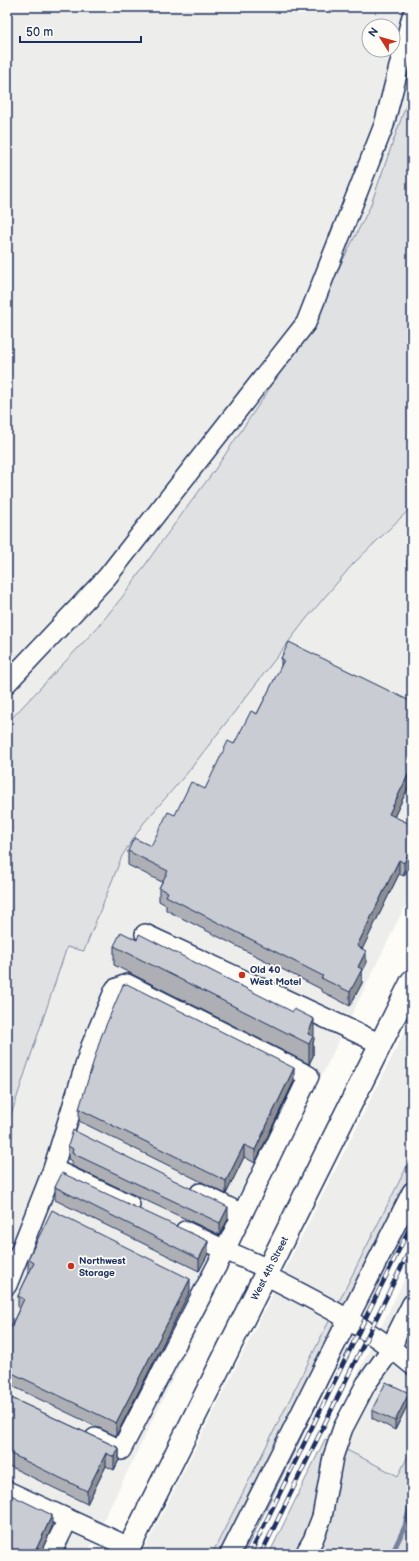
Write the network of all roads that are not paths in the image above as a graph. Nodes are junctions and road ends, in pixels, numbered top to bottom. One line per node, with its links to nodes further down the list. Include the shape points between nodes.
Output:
1 (412, 16): 2 (lane, via 384,125 306,323 107,577)
2 (7, 683)
3 (145, 934): 5 (lane)
4 (412, 981): 5 (main road, West 4th Street)
5 (381, 1044): 13 (main road, West 4th Street)
6 (53, 1169): 9 (lane); 10 (lane, via 73,1131 91,1046 115,989 127,984 309,1076); 14 (lane, via 46,1207)
7 (186, 1186): 10 (lane)
8 (412, 1192): 16 (lane)
9 (143, 1211)
10 (242, 1214): 12 (lane)
11 (171, 1224): 12 (lane)
12 (225, 1250): 13 (lane); 19 (lane, via 199,1284 121,1450)
13 (266, 1272): 16 (lane); 22 (main road, West 4th Street)
14 (7, 1285)
15 (412, 1304): 17 (lane)
16 (349, 1320): 17 (lane); 24 (lane)
17 (392, 1348): 18 (lane); 25 (lane, via 366,1384 343,1428 333,1457 322,1517 314,1540)
18 (412, 1365)
19 (78, 1430)
20 (7, 1491): 21 (lane)
21 (68, 1519): 22 (lane); 23 (lane)
22 (127, 1551)
23 (51, 1554)
24 (230, 1554)
25 (305, 1554)

